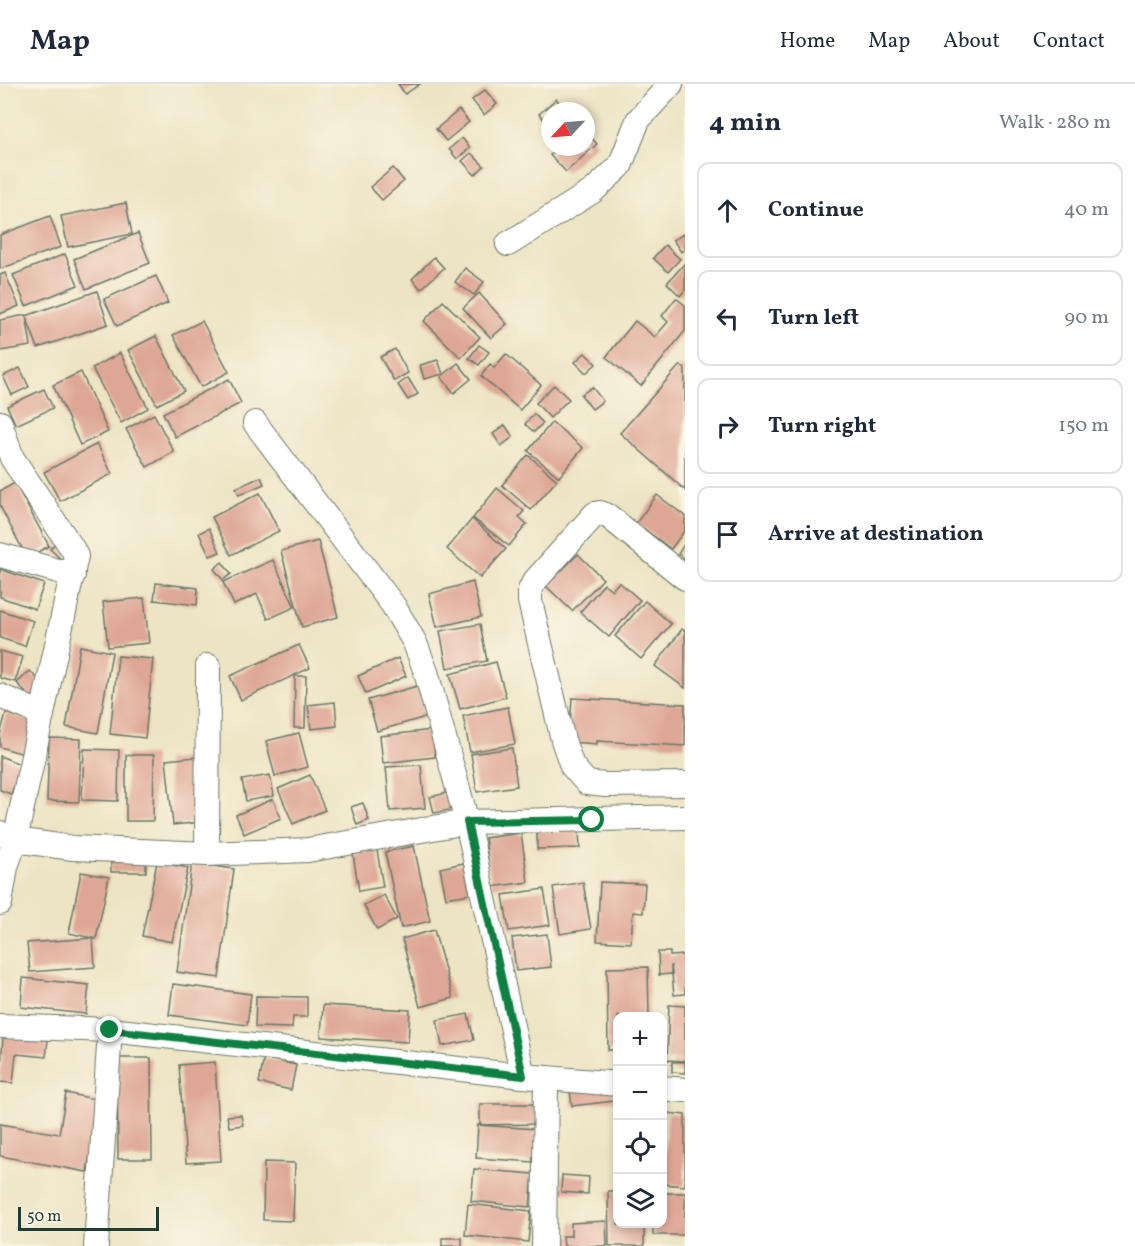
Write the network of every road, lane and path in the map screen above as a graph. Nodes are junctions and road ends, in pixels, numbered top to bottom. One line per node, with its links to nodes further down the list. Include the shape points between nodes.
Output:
1 (671, 84): 2 (street, via 638,120 620,166 592,191)
2 (508, 244)
3 (0, 423): 5 (street)
4 (255, 423): 14 (street, via 393,605 415,643)
5 (6, 457): 7 (street, via 72,548 76,556)
6 (0, 555): 7 (street)
7 (73, 575): 11 (street)
8 (685, 578): 12 (street, via 600,513 534,582 530,601 563,740 573,766 587,783)
9 (208, 666): 16 (street)
10 (0, 696): 11 (street)
11 (42, 714): 15 (street)
12 (685, 784)
13 (685, 818): 14 (street)
14 (467, 822): 16 (street, via 309,850); 20 (street)
15 (7, 837): 16 (street, via 73,849); 17 (street)
16 (207, 854)
17 (0, 903)
18 (0, 1026): 19 (street)
19 (110, 1030): 20 (street); 24 (street)
20 (534, 1077): 21 (street); 25 (street)
21 (613, 1084)
22 (667, 1088): 23 (street)
23 (685, 1090)
24 (96, 1246)
25 (544, 1246)

